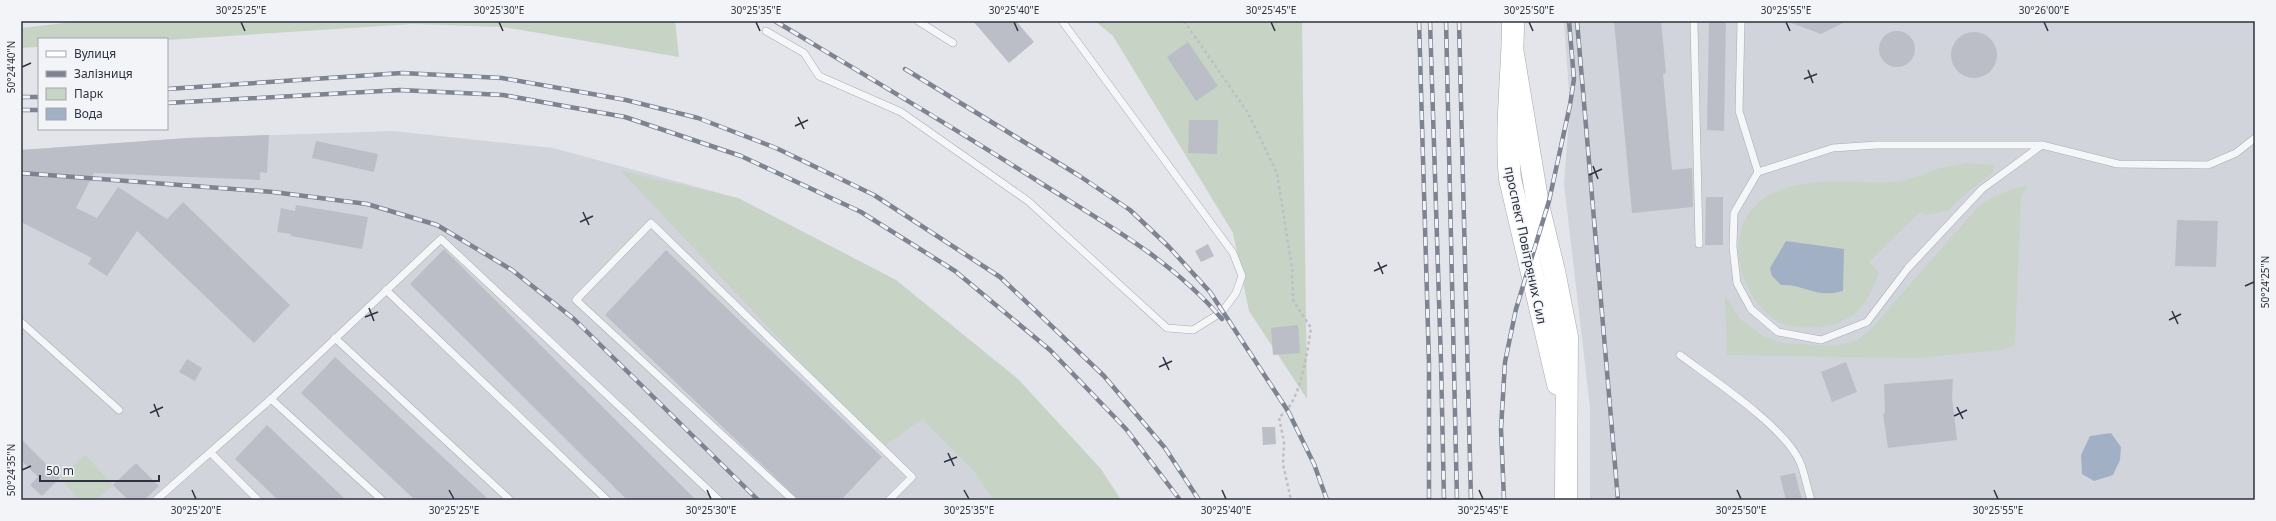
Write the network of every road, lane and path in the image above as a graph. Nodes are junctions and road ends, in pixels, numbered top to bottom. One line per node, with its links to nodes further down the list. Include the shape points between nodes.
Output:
1 (918, 21): 8 (lane)
2 (1062, 21): 7 (lane, via 1233,253 1242,276 1236,293 1222,312 1192,330 1167,328 1028,201 901,112 820,76 804,53)
3 (1184, 21): 28 (path, via 1248,113 1277,173 1292,268 1293,300 1311,328 1303,376 1286,413 1279,417 1284,442 1283,464)
4 (1513, 21): 29 (main road, проспект Повітряних Сил, via 1507,144 1510,178 1546,339 1565,410)
5 (1694, 21): 12 (lane)
6 (1741, 21): 11 (lane, via 1739,111)
7 (766, 31)
8 (954, 43)
9 (2255, 138): 10 (lane, via 2236,153 2208,165 2118,164)
10 (2042, 145): 11 (lane, via 1877,145 1833,148); 11 (lane, via 1982,189 1908,268 1867,322 1821,340 1778,332 1751,309 1737,283 1733,247 1734,213)
11 (1758, 172)
12 (1699, 244)
13 (386, 290): 15 (lane); 24 (lane); 25 (lane, via 441,239)
14 (21, 322): 18 (lane)
15 (335, 338): 17 (lane); 23 (lane)
16 (1680, 355): 30 (lane, via 1768,422 1786,441 1799,461)
17 (271, 399): 19 (lane); 22 (lane)
18 (119, 410)
19 (211, 453): 20 (lane); 21 (lane)
20 (156, 500)
21 (258, 500)
22 (382, 500)
23 (510, 500)
24 (607, 500)
25 (719, 500)
26 (793, 500): 27 (lane, via 576,300 651,223 912,477)
27 (888, 500)
28 (1291, 500)
29 (1566, 500)
30 (1811, 500)

